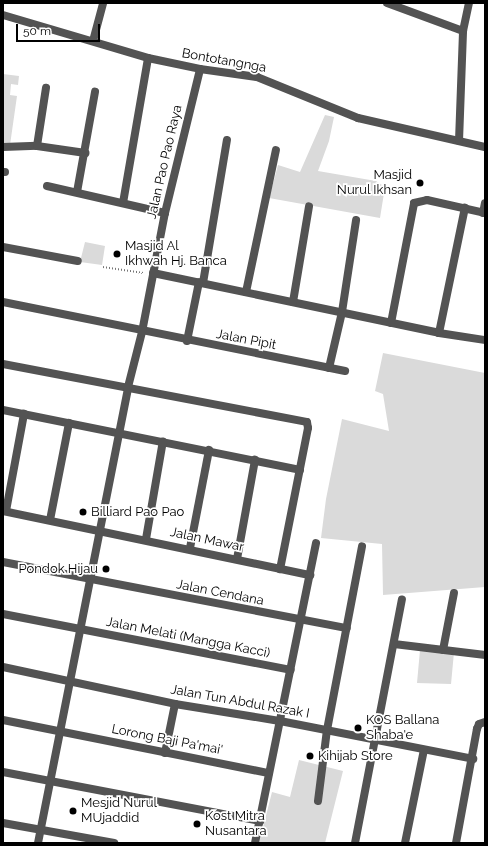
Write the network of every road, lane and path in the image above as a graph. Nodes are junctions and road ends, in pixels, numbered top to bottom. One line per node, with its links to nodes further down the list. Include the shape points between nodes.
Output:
1 (103, 3): 6 (street)
2 (387, 3): 5 (street)
3 (469, 3): 5 (street)
4 (3, 15): 6 (street, Bontotangnga)
5 (463, 31): 12 (street)
6 (93, 41): 7 (street, Bontotangnga)
7 (148, 58): 8 (street, Bontotangnga); 20 (street)
8 (200, 69): 12 (street, Bontotangnga, via 257,77 358,118); 24 (street, Jalan Pao Pao Raya)
9 (46, 88): 13 (street)
10 (95, 92): 17 (street)
11 (227, 140): 31 (street)
12 (459, 141): 15 (street, Bontotangnga)
13 (37, 146): 14 (street); 17 (street)
14 (3, 147)
15 (485, 147)
16 (276, 150): 32 (street)
17 (85, 153): 19 (street)
18 (47, 186): 19 (street)
19 (77, 192): 20 (street)
20 (123, 203): 24 (street)
21 (485, 203): 25 (street)
22 (309, 206): 34 (street)
23 (465, 208): 25 (street); 36 (street, via 427,200 414,203); 38 (street)
24 (165, 213): 30 (street, Jalan Pao Pao Raya)
25 (484, 213)
26 (356, 220): 35 (street)
27 (3, 247): 28 (street)
28 (78, 261)
29 (103, 267): 30 (path)
30 (153, 274): 31 (street); 37 (street, Jalan Pao Pao Raya)
31 (201, 282): 32 (street); 39 (street)
32 (246, 292): 34 (street)
33 (3, 302): 37 (street, Jalan Pipit)
34 (293, 302): 35 (street)
35 (342, 312): 36 (street); 42 (street)
36 (391, 323): 38 (street)
37 (142, 332): 39 (street, Jalan Pipit); 44 (street, Jalan Pao Pao Raya)
38 (439, 333): 40 (street)
39 (187, 340): 42 (street, Jalan Pipit)
40 (485, 340)
41 (3, 364): 44 (street)
42 (330, 368): 43 (street, Jalan Pipit)
43 (345, 372)
44 (128, 387): 48 (street, Jalan Pao Pao Raya); 52 (street, via 308,422)
45 (3, 410): 46 (street)
46 (24, 414): 47 (street); 53 (street)
47 (69, 423): 48 (street); 54 (street)
48 (119, 433): 49 (street); 55 (street, Jalan Pao Pao Raya)
49 (162, 441): 50 (street); 56 (street)
50 (209, 450): 51 (street); 59 (street)
51 (255, 460): 52 (street); 60 (street)
52 (300, 470): 62 (street)
53 (4, 511): 54 (street, Jalan Mawar)
54 (50, 520): 55 (street, Jalan Mawar)
55 (99, 530): 56 (street, Jalan Mawar); 64 (street, Jalan Pao Pao Raya)
56 (146, 539): 59 (street, Jalan Mawar)
57 (316, 543): 63 (street)
58 (362, 546): 69 (street)
59 (190, 548): 60 (street, Jalan Mawar)
60 (237, 559): 62 (street, Jalan Mawar)
61 (3, 562): 64 (street, Jalan Cendana)
62 (280, 569): 63 (street, Jalan Mawar)
63 (310, 575): 68 (street)
64 (90, 579): 68 (street, Jalan Cendana); 70 (street, Jalan Pao Pao Raya)
65 (454, 594): 72 (street)
66 (402, 599): 71 (street)
67 (3, 614): 70 (street, Jalan Melati (Mangga Kacci))
68 (301, 621): 69 (street, Jalan Cendana); 75 (street)
69 (347, 628): 81 (street)
70 (80, 630): 75 (street, Jalan Melati (Mangga Kacci)); 76 (street, Jalan Pao Pao Raya)
71 (394, 644): 72 (street); 83 (street)
72 (443, 650): 73 (street)
73 (485, 656)
74 (3, 667): 76 (street, Jalan Tun Abdul Razak I)
75 (291, 670): 79 (street)
76 (70, 680): 77 (street, Jalan Tun Abdul Razak I); 82 (street, Jalan Pao Pao Raya)
77 (175, 704): 79 (street, Jalan Tun Abdul Razak I); 85 (street)
78 (3, 720): 82 (street, Lorong Baji Pa'mai')
79 (280, 721): 81 (street, Jalan Tun Abdul Razak I); 88 (street)
80 (485, 722): 86 (street, via 477,728)
81 (327, 730): 83 (street, Jalan Tun Abdul Razak I); 90 (street)
82 (60, 731): 85 (street, Lorong Baji Pa'mai'); 89 (street, Jalan Pao Pao Raya)
83 (375, 740): 84 (street, Jalan Tun Abdul Razak I); 97 (street)
84 (424, 750): 86 (street, Jalan Tun Abdul Razak I); 98 (street)
85 (165, 753): 88 (street, Lorong Baji Pa'mai')
86 (473, 759): 99 (street)
87 (3, 772): 89 (street)
88 (269, 772): 91 (street)
89 (50, 781): 91 (street); 93 (street, Jalan Pao Pao Raya)
90 (318, 801)
91 (260, 821): 96 (street)
92 (3, 823): 93 (street)
93 (41, 829): 94 (street, Jalan Pao Pao Raya); 95 (street)
94 (38, 843)
95 (114, 843)
96 (255, 843)
97 (355, 843)
98 (405, 843)
99 (456, 843)

